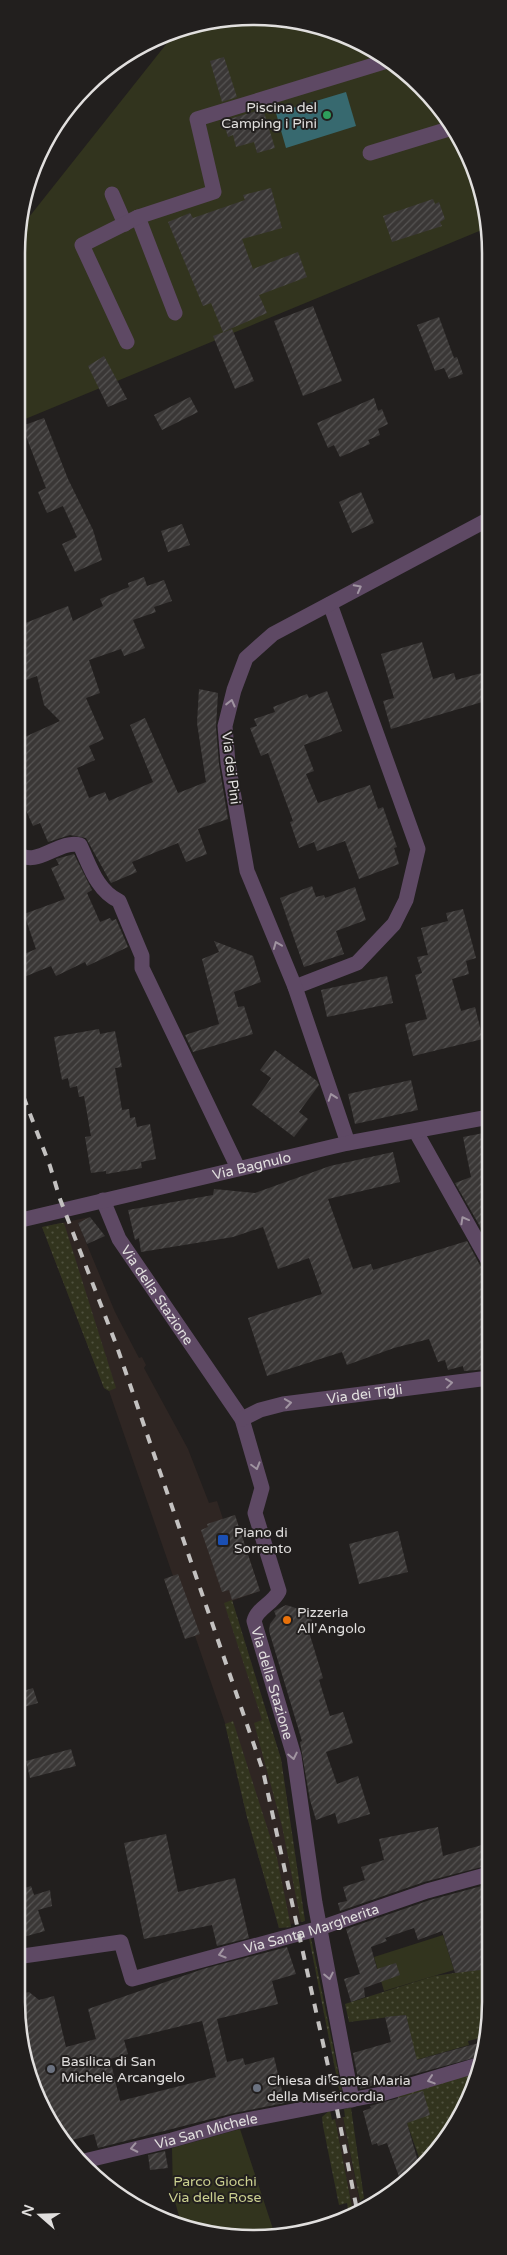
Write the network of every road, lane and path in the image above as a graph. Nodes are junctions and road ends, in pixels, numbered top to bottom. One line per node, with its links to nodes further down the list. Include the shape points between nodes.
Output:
1 (379, 63): 5 (street, via 196,119 214,192)
2 (445, 130): 3 (street)
3 (370, 153)
4 (112, 194): 5 (street)
5 (132, 220): 6 (street); 7 (street, via 82,246)
6 (176, 314)
7 (127, 342)
8 (482, 523): 9 (street, Via dei Pini, one-way to 8)
9 (330, 604): 11 (street, Via dei Pini, one-way to 9, via 247,871 228,763 225,726 246,658 273,634); 11 (street, via 418,849 406,900 394,924 358,963)
10 (25, 858): 15 (street, via 72,842 80,845 101,888 107,896 118,901 142,956 142,968)
11 (295, 987): 14 (street, Via dei Pini, one-way to 11)
12 (482, 1118): 13 (street, Via Bagnulo)
13 (416, 1132): 14 (street, Via Bagnulo); 18 (street, one-way to 13)
14 (348, 1144): 15 (street, Via Bagnulo)
15 (238, 1168): 16 (street, Via Bagnulo)
16 (103, 1200): 17 (street, Via Bagnulo); 20 (street, Via della Stazione, via 119,1239)
17 (25, 1219)
18 (482, 1250)
19 (482, 1379): 20 (street, Via dei Tigli, one-way to 19, via 283,1404)
20 (242, 1419): 22 (street, Via della Stazione, one-way to 22, via 262,1488 255,1513 279,1591 254,1621 294,1756)
21 (482, 1876): 22 (street, Via Santa Margherita)
22 (320, 1928): 23 (street, Via Santa Margherita, one-way to 23, via 132,1979 121,1942); 25 (street, Via della Stazione, one-way to 25)
23 (25, 1956)
24 (472, 2067): 25 (street, Via San Michele, one-way to 25)
25 (352, 2100): 26 (street, Via San Michele, one-way to 26, via 236,2122)
26 (89, 2160)

